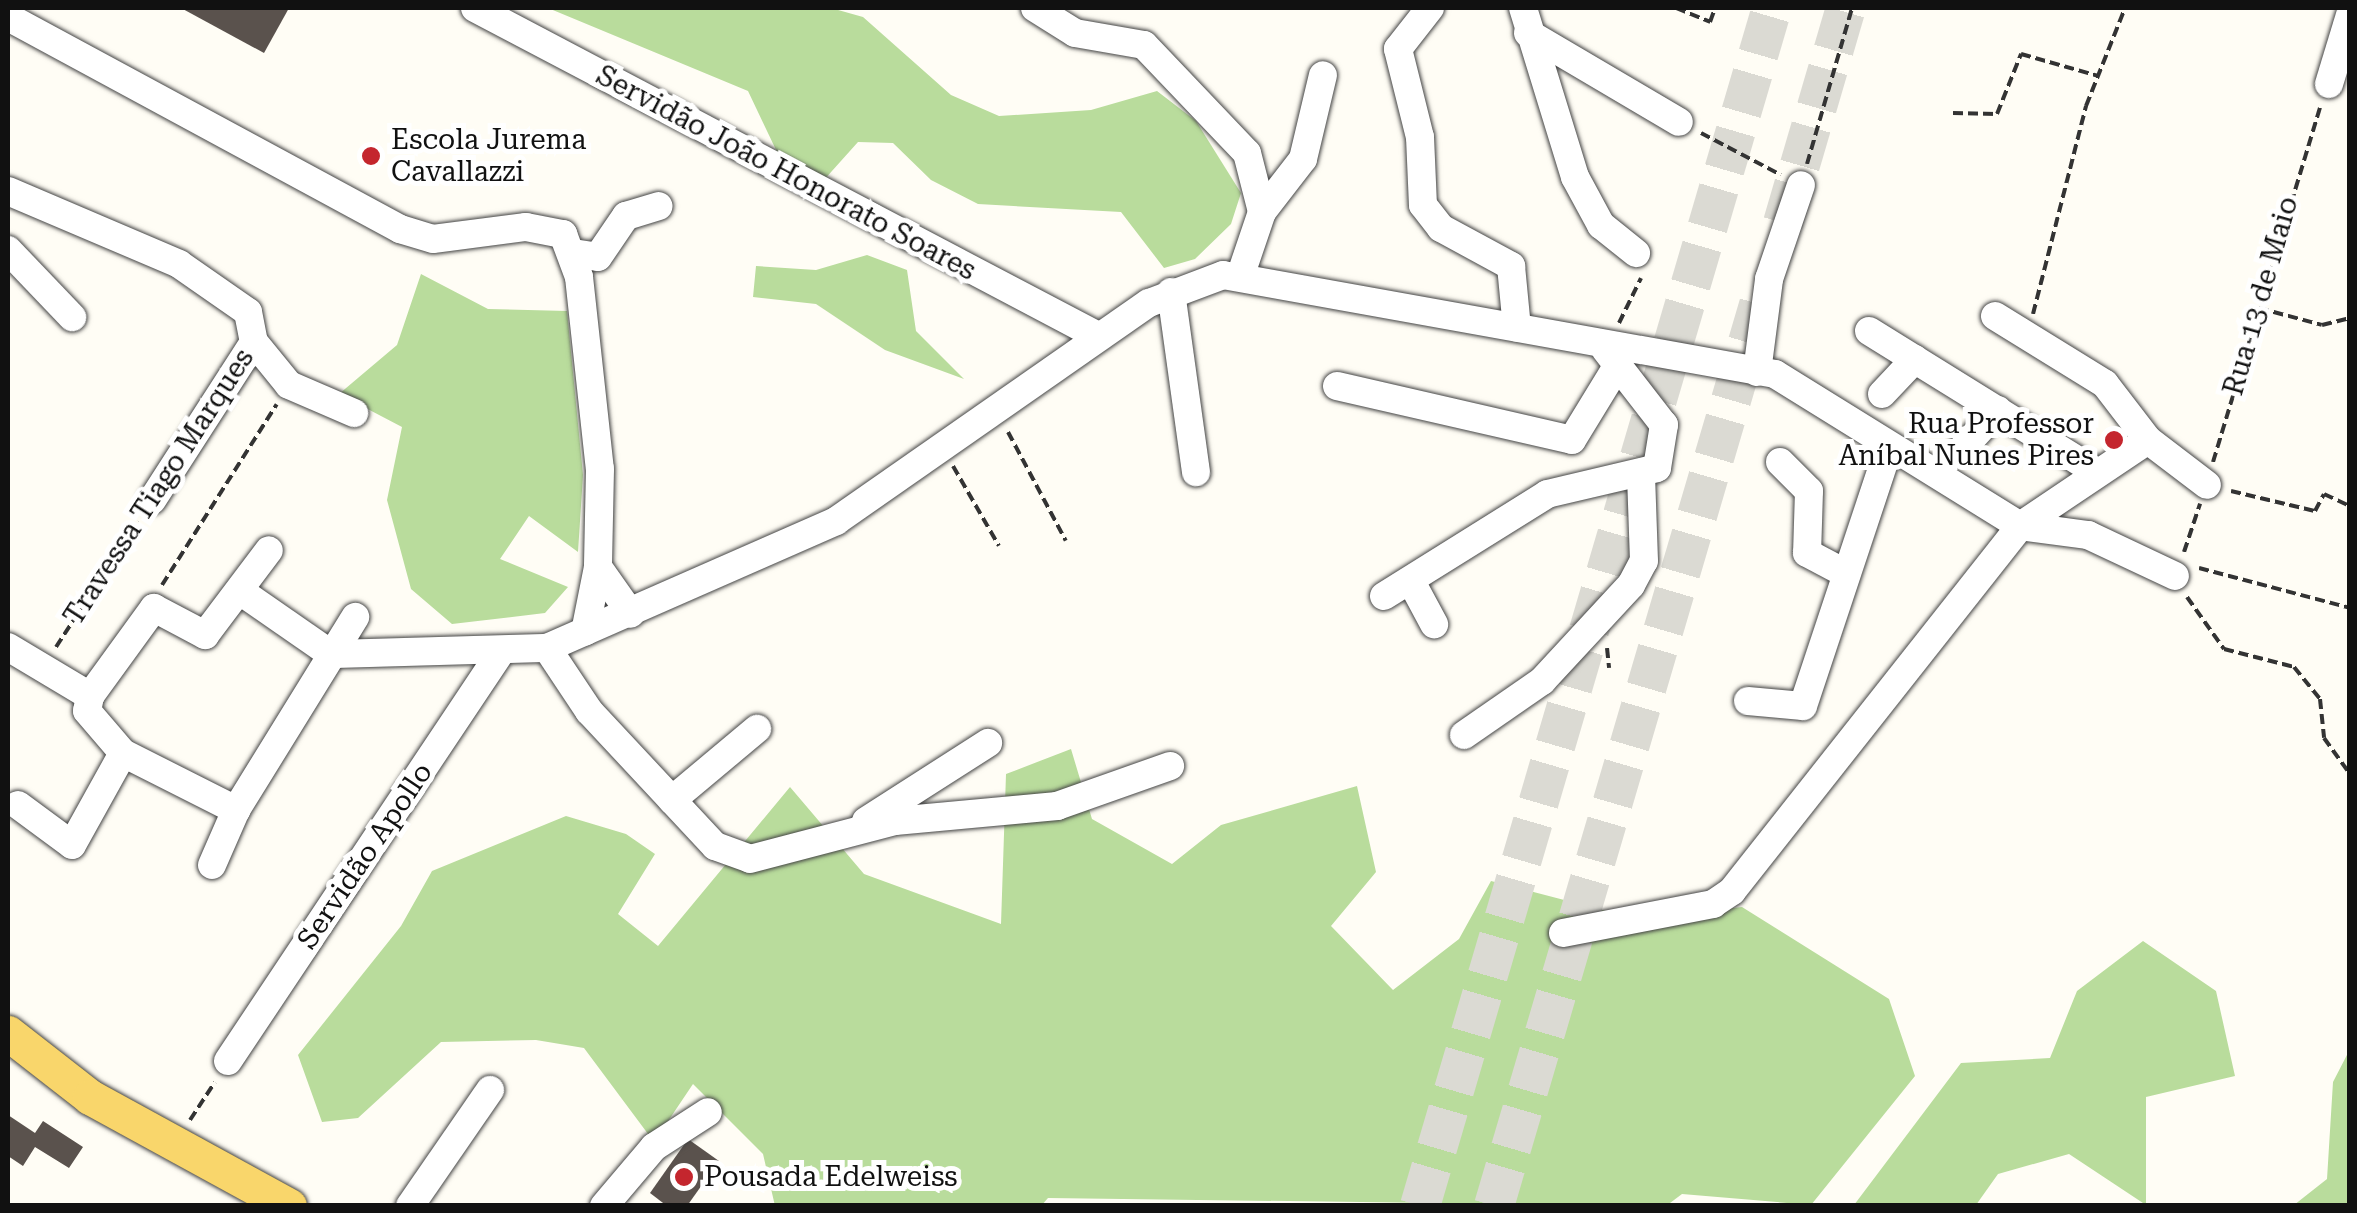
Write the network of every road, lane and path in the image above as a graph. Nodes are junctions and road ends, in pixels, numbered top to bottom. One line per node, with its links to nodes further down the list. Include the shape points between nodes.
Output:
1 (474, 8): 31 (street, Servidão João Honorato Soares)
2 (1035, 8): 19 (street, via 1075,33 1161,56 1247,154)
3 (1430, 8): 29 (street, via 1398,50 1420,136 1423,204 1442,228 1511,266)
4 (1676, 8): 5 (path, via 1710,22)
5 (1715, 8)
6 (1852, 8): 16 (path)
7 (2125, 8): 12 (path)
8 (2350, 15): 13 (street)
9 (8, 18): 22 (street, via 400,230 433,239 526,227 563,234)
10 (1526, 20): 15 (street); 21 (street, via 1575,177 1601,225)
11 (1322, 75): 19 (street, via 1303,159)
12 (2098, 76): 14 (path, via 2021,54 1996,114); 32 (path)
13 (2328, 84): 25 (path, Rua 13 de Maio)
14 (1953, 113)
15 (1679, 122): 16 (path)
16 (1801, 185): 36 (street, via 1769,279)
17 (8, 191): 33 (street, Travessa Tiago Marques, via 150,250 242,302)
18 (658, 206): 22 (street, via 626,216 598,257)
19 (1262, 212): 23 (street)
20 (8, 250): 27 (street)
21 (1636, 253): 34 (path, via 1640,284)
22 (572, 254): 58 (street, via 598,438)
23 (1242, 274): 24 (street); 29 (street)
24 (1171, 292): 31 (street); 49 (street)
25 (2259, 308): 28 (path, via 2322,325); 51 (path, Rua 13 de Maio)
26 (1995, 316): 32 (street)
27 (72, 317)
28 (2350, 318)
29 (1517, 328): 34 (street)
30 (1869, 330): 35 (street)
31 (1098, 336): 42 (street)
32 (2025, 340): 43 (street, via 2105,384)
33 (254, 342): 37 (street); 52 (street, Travessa Tiago Marques)
34 (1612, 356): 36 (street); 38 (street, via 1572,440); 50 (street, via 1668,436 1665,458)
35 (1915, 359): 39 (street); 40 (street)
36 (1757, 372): 44 (street, via 1793,380)
37 (289, 385): 41 (street); 64 (path, via 181,543)
38 (1337, 386)
39 (1882, 394)
40 (1998, 410): 45 (street); 48 (street)
41 (354, 413)
42 (998, 414): 46 (street); 55 (path)
43 (2148, 440): 48 (street); 51 (street)
44 (1889, 448): 54 (street); 60 (street)
45 (1962, 448)
46 (946, 453): 56 (path); 66 (street, via 836,521)
47 (1780, 462): 60 (street, via 1809,491 1807,553)
48 (2093, 470): 54 (street)
49 (1196, 472)
50 (1641, 476): 61 (street, via 1547,494); 78 (street, via 1644,561 1631,585 1542,681)
51 (2206, 485): 53 (path, via 2315,510 2324,494); 59 (path, Rua 13 de Maio)
52 (152, 500): 74 (path, Travessa Tiago Marques)
53 (2350, 506)
54 (2020, 526): 59 (street, via 2088,535); 88 (street, via 1732,891 1713,904)
55 (1066, 541)
56 (999, 546)
57 (269, 550): 62 (street)
58 (598, 567): 66 (street); 69 (street)
59 (2178, 569): 65 (path); 82 (path, via 2224,649 2294,667 2320,698 2324,738)
60 (1845, 573): 76 (street, via 1804,706)
61 (1412, 582): 63 (street); 68 (street)
62 (240, 591): 64 (street, via 202,637); 73 (street)
63 (1384, 596)
64 (154, 608): 75 (street)
65 (2350, 608)
66 (631, 614): 69 (street)
67 (355, 617): 73 (street)
68 (1434, 624)
69 (585, 632): 71 (street)
70 (8, 647): 74 (street)
71 (547, 648): 72 (street); 83 (street, via 589,710)
72 (501, 652): 73 (street); 90 (street, Servidão Apollo)
73 (331, 654): 85 (street)
74 (42, 668): 75 (street)
75 (90, 696): 80 (street, via 87,711)
76 (1748, 701)
77 (757, 728): 83 (street)
78 (1464, 735)
79 (988, 743): 86 (street)
80 (124, 753): 84 (street, via 72,845); 85 (street)
81 (1170, 766): 86 (street, via 1057,806)
82 (2350, 774)
83 (672, 800): 86 (street, via 715,846 750,859)
84 (18, 804)
85 (236, 810): 87 (street)
86 (852, 829)
87 (212, 865)
88 (1562, 934)
89 (8, 1034): 93 (main road, via 74,1087)
90 (228, 1061): 93 (path)
91 (490, 1090): 95 (street)
92 (708, 1112): 96 (street, via 644,1156)
93 (178, 1144): 94 (main road)
94 (289, 1206)
95 (410, 1206)
96 (604, 1206)

